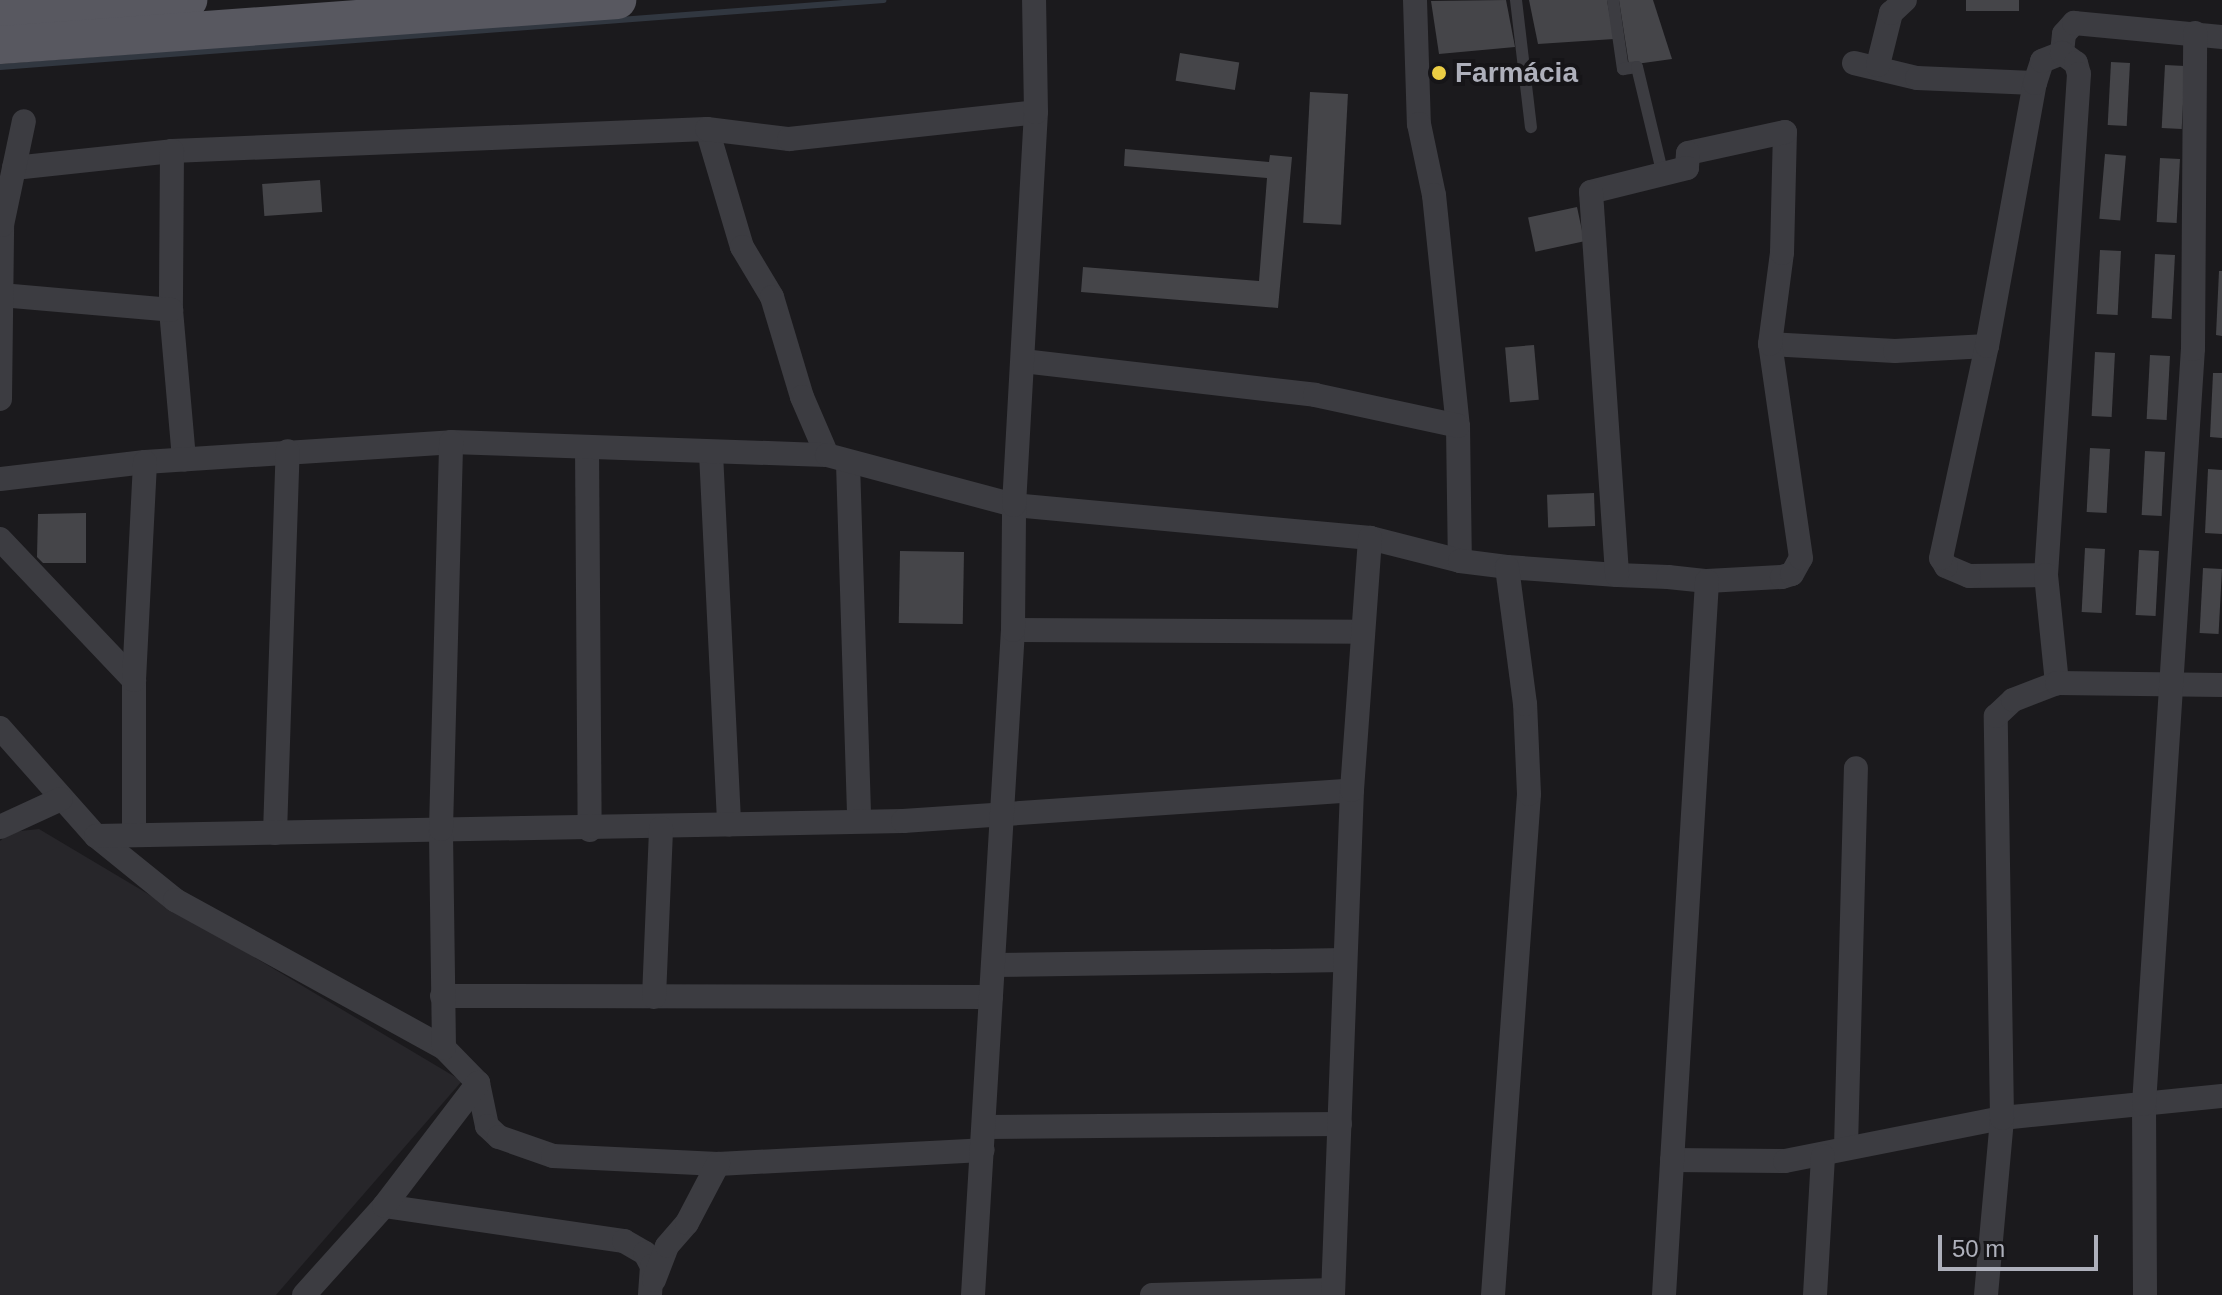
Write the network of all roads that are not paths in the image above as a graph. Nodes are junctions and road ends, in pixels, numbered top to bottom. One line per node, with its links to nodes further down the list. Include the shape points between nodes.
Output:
1 (188, 0): 8 (main road)
2 (617, 0): 11 (main road)
3 (1034, 0): 16 (street)
4 (1415, 0): 29 (street, via 1419,124 1436,210)
5 (1516, 0): 18 (lane)
6 (1613, 0): 22 (lane, via 1623,69 1637,67)
7 (1905, 0): 14 (street, via 1891,13)
8 (0, 15)
9 (2195, 33): 10 (street); 12 (street, via 2074,23 2064,34); 51 (street, via 2193,349)
10 (2222, 37)
11 (0, 45)
12 (2062, 53): 15 (street, via 2042,61); 44 (street, via 2076,63 2079,74)
13 (1854, 63): 14 (street)
14 (1878, 65): 15 (street, via 1917,78)
15 (2035, 83): 26 (street)
16 (1036, 112): 19 (street, via 789,139); 27 (street)
17 (24, 121): 21 (street)
18 (1531, 127)
19 (707, 129): 20 (street); 35 (street, via 742,247 772,297 802,397)
20 (172, 151): 21 (street); 24 (street)
21 (14, 168): 23 (street, via 2,225)
22 (1663, 175): 25 (street, via 1687,168 1688,153 1785,132 1782,253); 43 (street, via 1591,192)
23 (1, 295): 24 (street); 28 (street)
24 (171, 310): 34 (street)
25 (1770, 344): 26 (street, via 1895,351); 45 (street, via 1801,558 1792,574 1782,577)
26 (1987, 346): 44 (street, via 1941,558 1946,566 1969,576)
27 (1023, 361): 29 (street, via 1315,395); 38 (street)
28 (0, 399)
29 (1458, 426): 41 (street)
30 (451, 442): 31 (street); 32 (street); 61 (street)
31 (587, 447): 33 (street); 62 (street)
32 (288, 451): 34 (street); 64 (street)
33 (711, 453): 35 (street); 58 (street)
34 (184, 459): 36 (street)
35 (837, 459): 38 (street); 57 (street)
36 (145, 462): 37 (street); 48 (street)
37 (0, 479)
38 (1014, 505): 39 (street); 46 (street)
39 (1370, 538): 41 (street); 47 (street)
40 (0, 539): 48 (street)
41 (1460, 561): 42 (street)
42 (1507, 567): 43 (street); 88 (street, via 1525,704 1529,794)
43 (1617, 575): 45 (street)
44 (2046, 575): 49 (street)
45 (1707, 581): 80 (street)
46 (1013, 630): 47 (street); 56 (street)
47 (1362, 632): 54 (street)
48 (134, 680): 63 (street)
49 (2057, 683): 51 (street); 75 (street, via 2013,700 1996,716)
50 (2222, 685): 51 (street)
51 (2169, 686): 74 (street)
52 (0, 728): 55 (street)
53 (1856, 768): 78 (street)
54 (1352, 790): 56 (street); 66 (street)
55 (61, 799): 59 (street); 65 (street)
56 (1000, 815): 57 (street); 67 (street)
57 (859, 821): 58 (street)
58 (729, 825): 60 (street)
59 (0, 827)
60 (661, 828): 62 (street); 69 (street)
61 (441, 829): 62 (street); 64 (street); 68 (street)
62 (590, 830)
63 (134, 832): 64 (street); 65 (street)
64 (275, 833)
65 (96, 836): 71 (street, via 175,900)
66 (1345, 960): 67 (street); 76 (street)
67 (993, 965): 70 (street)
68 (442, 996): 69 (street); 71 (street)
69 (654, 997): 70 (street)
70 (991, 997): 77 (street)
71 (444, 1048): 72 (street)
72 (478, 1083): 81 (street, via 487,1126 525,1147 553,1156); 82 (street)
73 (2222, 1096): 74 (street)
74 (2144, 1104): 75 (street); 92 (street)
75 (2002, 1118): 78 (street); 91 (street)
76 (1340, 1124): 77 (street); 83 (street)
77 (984, 1138): 81 (street); 86 (street)
78 (1846, 1147): 79 (street)
79 (1823, 1156): 80 (street); 90 (street)
80 (1672, 1160): 89 (street)
81 (718, 1164): 85 (street, via 660,1260)
82 (384, 1206): 84 (street); 85 (street, via 624,1241 645,1253 652,1266)
83 (1333, 1292): 87 (street)
84 (304, 1295)
85 (650, 1295)
86 (973, 1295)
87 (1152, 1295)
88 (1493, 1295)
89 (1664, 1295)
90 (1815, 1295)
91 (1986, 1295)
92 (2145, 1295)

